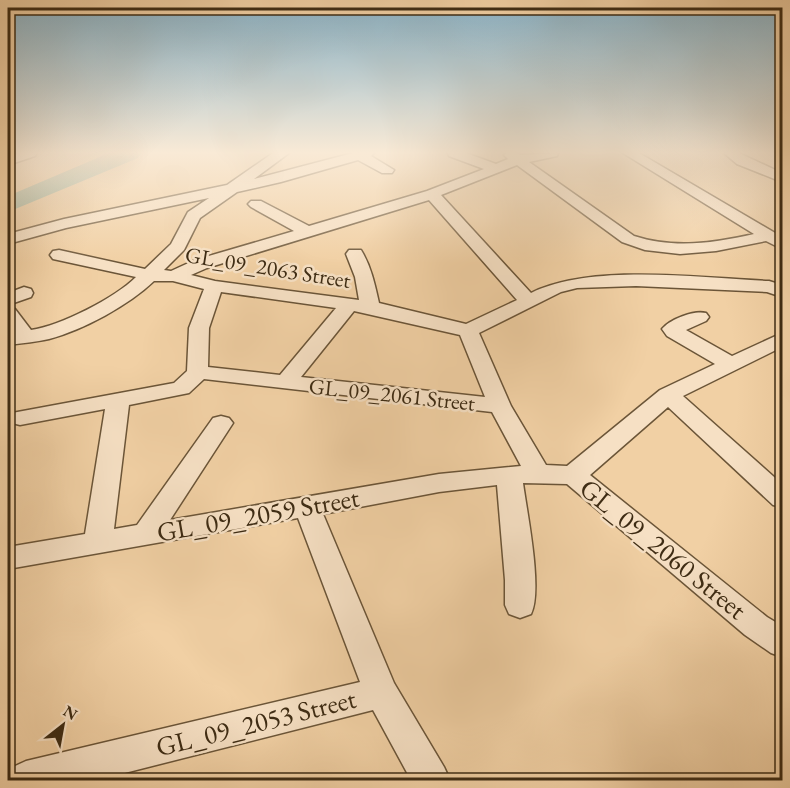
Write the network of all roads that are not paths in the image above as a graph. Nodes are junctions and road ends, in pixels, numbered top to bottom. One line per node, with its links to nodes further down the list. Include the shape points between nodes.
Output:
1 (226, 190): 7 (street)
2 (229, 190): 9 (street)
3 (443, 190): 6 (street)
4 (560, 190): 12 (street, via 628,239 658,248 720,247)
5 (691, 190): 12 (street)
6 (432, 194): 10 (street); 19 (street)
7 (165, 202): 9 (street); 11 (street)
8 (256, 204): 10 (street)
9 (194, 215): 15 (street, via 178,246)
10 (306, 231): 16 (street)
11 (8, 239)
12 (775, 240)
13 (355, 254): 20 (street, via 364,277)
14 (59, 255): 15 (street, GL_09_2063 Street)
15 (149, 275): 16 (street, GL_09_2063 Street); 24 (street, via 135,289 61,329)
16 (173, 276): 17 (street, GL_09_2063 Street)
17 (215, 286): 20 (street, GL_09_2063 Street); 27 (street, via 195,337)
18 (783, 291): 19 (street, via 769,287 601,281 555,288)
19 (528, 301): 23 (street)
20 (359, 305): 23 (street, GL_09_2063 Street); 28 (street, GL_09_2061 Street)
21 (8, 313): 24 (street)
22 (699, 317): 26 (street, via 672,329)
23 (468, 331): 31 (street)
24 (17, 338)
25 (781, 341): 26 (street)
26 (731, 364): 29 (street)
27 (198, 372): 28 (street, GL_09_2061 Street); 30 (street, via 181,388)
28 (285, 382): 31 (street, GL_09_2061 Street)
29 (668, 395): 36 (street); 37 (street)
30 (118, 402): 32 (street); 40 (street)
31 (500, 406): 34 (street)
32 (20, 418)
33 (221, 423): 39 (street)
34 (538, 473): 35 (street, GL_09_2059 Street); 36 (street, GL_09_2059 Street)
35 (509, 475): 38 (street, GL_09_2059 Street, via 426,484); 42 (street)
36 (573, 475): 43 (street, GL_09_2060 Street, via 756,626)
37 (783, 498)
38 (307, 507): 39 (street, GL_09_2059 Street); 44 (street)
39 (146, 534): 40 (street, GL_09_2059 Street)
40 (98, 541): 41 (street, GL_09_2059 Street)
41 (8, 558)
42 (520, 605)
43 (783, 643)
44 (381, 692): 45 (street, GL_09_2053 Street); 46 (street)
45 (26, 780)
46 (430, 780)

